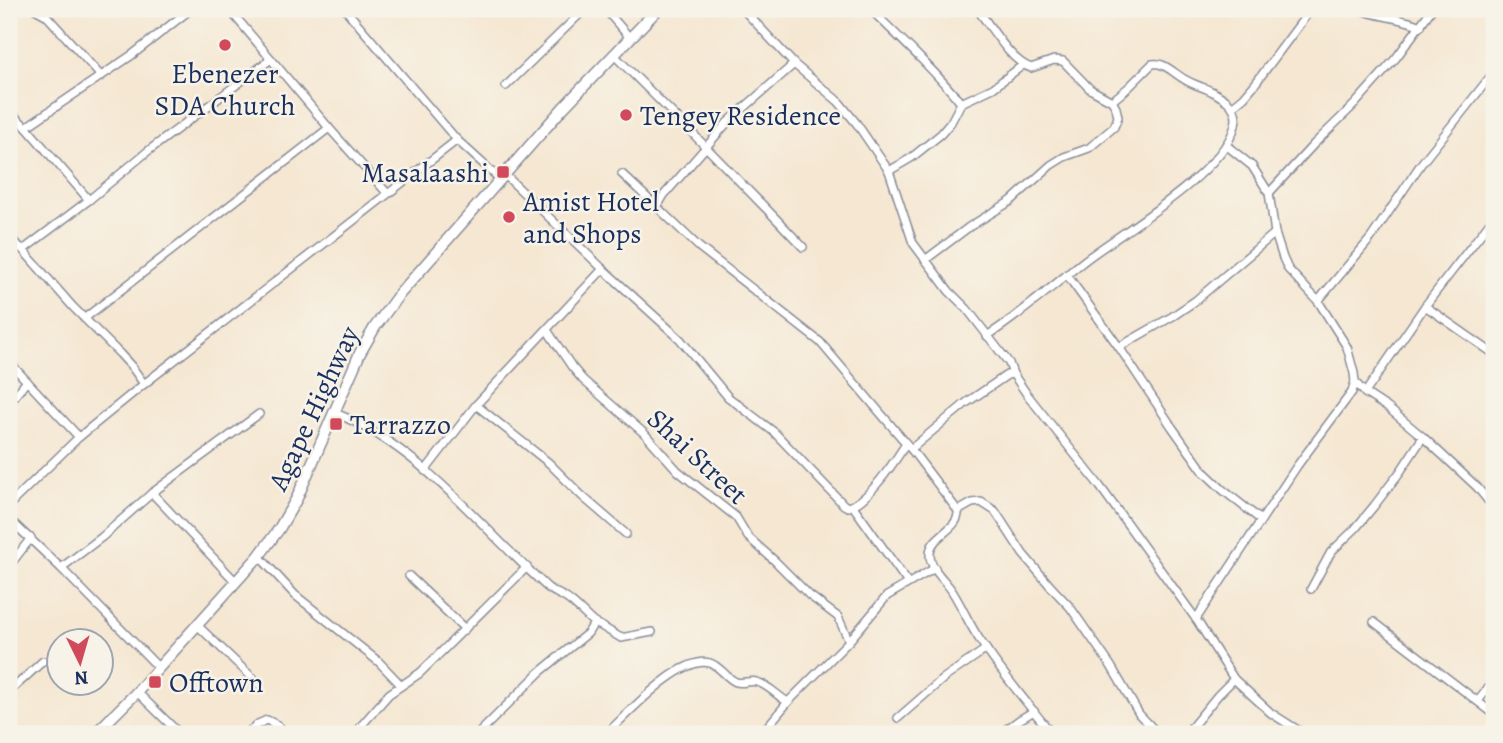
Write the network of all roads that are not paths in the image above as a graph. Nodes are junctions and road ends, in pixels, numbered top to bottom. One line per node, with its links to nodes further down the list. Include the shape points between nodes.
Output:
1 (35, 9): 15 (street)
2 (52, 9): 15 (street)
3 (191, 9): 23 (street)
4 (229, 9): 19 (street)
5 (345, 9): 31 (street)
6 (585, 9): 24 (street)
7 (605, 9): 17 (street)
8 (657, 9): 17 (street, Agape Highway)
9 (743, 9): 20 (street)
10 (870, 9): 26 (street)
11 (977, 9): 21 (street)
12 (1311, 9): 27 (street)
13 (1358, 9): 16 (street)
14 (1432, 9): 16 (street)
15 (46, 15): 23 (street)
16 (1420, 26): 38 (street, via 1355,104)
17 (630, 38): 18 (street, Agape Highway)
18 (614, 55): 33 (street); 36 (street, Agape Highway)
19 (271, 59): 30 (street); 39 (street)
20 (794, 64): 33 (street, via 727,123); 34 (street, via 839,102)
21 (1023, 65): 25 (street, via 1031,68 1063,61 1090,89); 26 (street, via 993,88)
22 (1494, 72): 49 (street, via 1371,238)
23 (100, 75): 29 (street)
24 (506, 86)
25 (1112, 101): 27 (street, via 1155,63); 46 (street, via 1118,117 1106,135 1051,166 1011,201)
26 (961, 103): 34 (street, via 941,134)
27 (1233, 106): 32 (street, via 1235,125)
28 (9, 111): 29 (street)
29 (26, 127): 39 (street)
30 (328, 128): 37 (street); 51 (street)
31 (457, 140): 36 (street); 37 (street)
32 (1226, 145): 38 (street, via 1252,166); 48 (street, via 1186,188)
33 (707, 147): 40 (street); 44 (street)
34 (889, 171): 46 (street, via 913,243)
35 (622, 174): 40 (street)
36 (503, 178): 47 (street, via 541,204); 64 (street, Agape Highway, via 375,327)
37 (387, 192): 60 (street)
38 (1269, 193): 42 (street)
39 (89, 200): 45 (street)
40 (657, 207): 68 (street, via 692,241 820,342)
41 (1494, 218): 50 (street)
42 (1275, 233): 49 (street, via 1288,269); 54 (street, via 1195,301)
43 (9, 237): 45 (street)
44 (803, 247)
45 (23, 250): 51 (street)
46 (925, 260): 53 (street)
47 (603, 270): 52 (street); 72 (street, via 680,339 728,397 774,432 844,505)
48 (1067, 275): 53 (street); 54 (street)
49 (1318, 301): 59 (street, via 1347,347)
50 (1425, 306): 55 (street); 61 (street)
51 (85, 318): 60 (street)
52 (547, 330): 63 (street); 94 (street, Shai Street, via 583,380 645,434 678,471 736,517 748,537 838,617)
53 (987, 336): 57 (street)
54 (1119, 347): 76 (street, via 1204,472)
55 (1494, 354)
56 (9, 362): 58 (street)
57 (1013, 374): 68 (street); 88 (street)
58 (27, 381): 62 (street); 66 (street)
59 (1354, 382): 61 (street); 76 (street, via 1352,392)
60 (144, 384): 66 (street)
61 (1364, 393): 67 (street)
62 (9, 403)
63 (476, 405): 69 (street); 77 (street, via 549,463)
64 (335, 413): 69 (street, via 384,438); 79 (street, Agape Highway, via 287,516)
65 (259, 414): 70 (street)
66 (79, 437): 71 (street)
67 (1423, 437): 73 (street); 87 (street, via 1374,506 1331,552)
68 (909, 447): 72 (street); 74 (street)
69 (425, 471): 81 (street)
70 (152, 493): 82 (street); 85 (street)
71 (9, 505)
72 (853, 506): 86 (street)
73 (1494, 506)
74 (958, 512): 83 (street, via 958,519 931,546); 119 (street, via 981,502 995,511 1023,554 1070,607 1139,713)
75 (9, 519): 78 (street)
76 (1261, 520): 88 (street)
77 (626, 534)
78 (31, 538): 80 (street); 82 (street)
79 (260, 556): 85 (street, Agape Highway); 101 (street, via 295,595)
80 (9, 566)
81 (527, 567): 90 (street); 92 (street)
82 (61, 568): 97 (street)
83 (935, 568): 86 (street); 95 (street)
84 (409, 576): 92 (street)
85 (236, 582): 91 (street, Agape Highway)
86 (908, 583): 94 (street, via 887,596)
87 (1311, 589)
88 (1196, 619): 98 (street)
89 (1374, 622): 104 (street)
90 (594, 623): 93 (street, via 621,638); 109 (street)
91 (197, 625): 97 (street, Agape Highway); 100 (street)
92 (465, 629): 101 (street)
93 (652, 632)
94 (849, 641): 105 (street)
95 (986, 649): 106 (street); 108 (street)
96 (43, 661): 102 (street)
97 (159, 668): 103 (street, Agape Highway)
98 (1234, 679): 120 (street); 121 (street, via 1271,713)
99 (1494, 681): 104 (street)
100 (260, 684)
101 (401, 685): 114 (street)
102 (9, 692)
103 (137, 692): 110 (street, Agape Highway); 111 (street)
104 (1478, 701): 107 (street)
105 (788, 702): 115 (street, via 764,684 735,681 713,664 698,663 665,679); 116 (street)
106 (1034, 711): 117 (street); 118 (street)
107 (1494, 714)
108 (898, 718)
109 (481, 733)
110 (95, 734)
111 (180, 734)
112 (246, 734): 113 (street, via 267,720)
113 (288, 734)
114 (354, 734)
115 (606, 734)
116 (761, 734)
117 (1000, 734)
118 (1052, 734)
119 (1158, 734)
120 (1186, 734)
121 (1304, 734)

